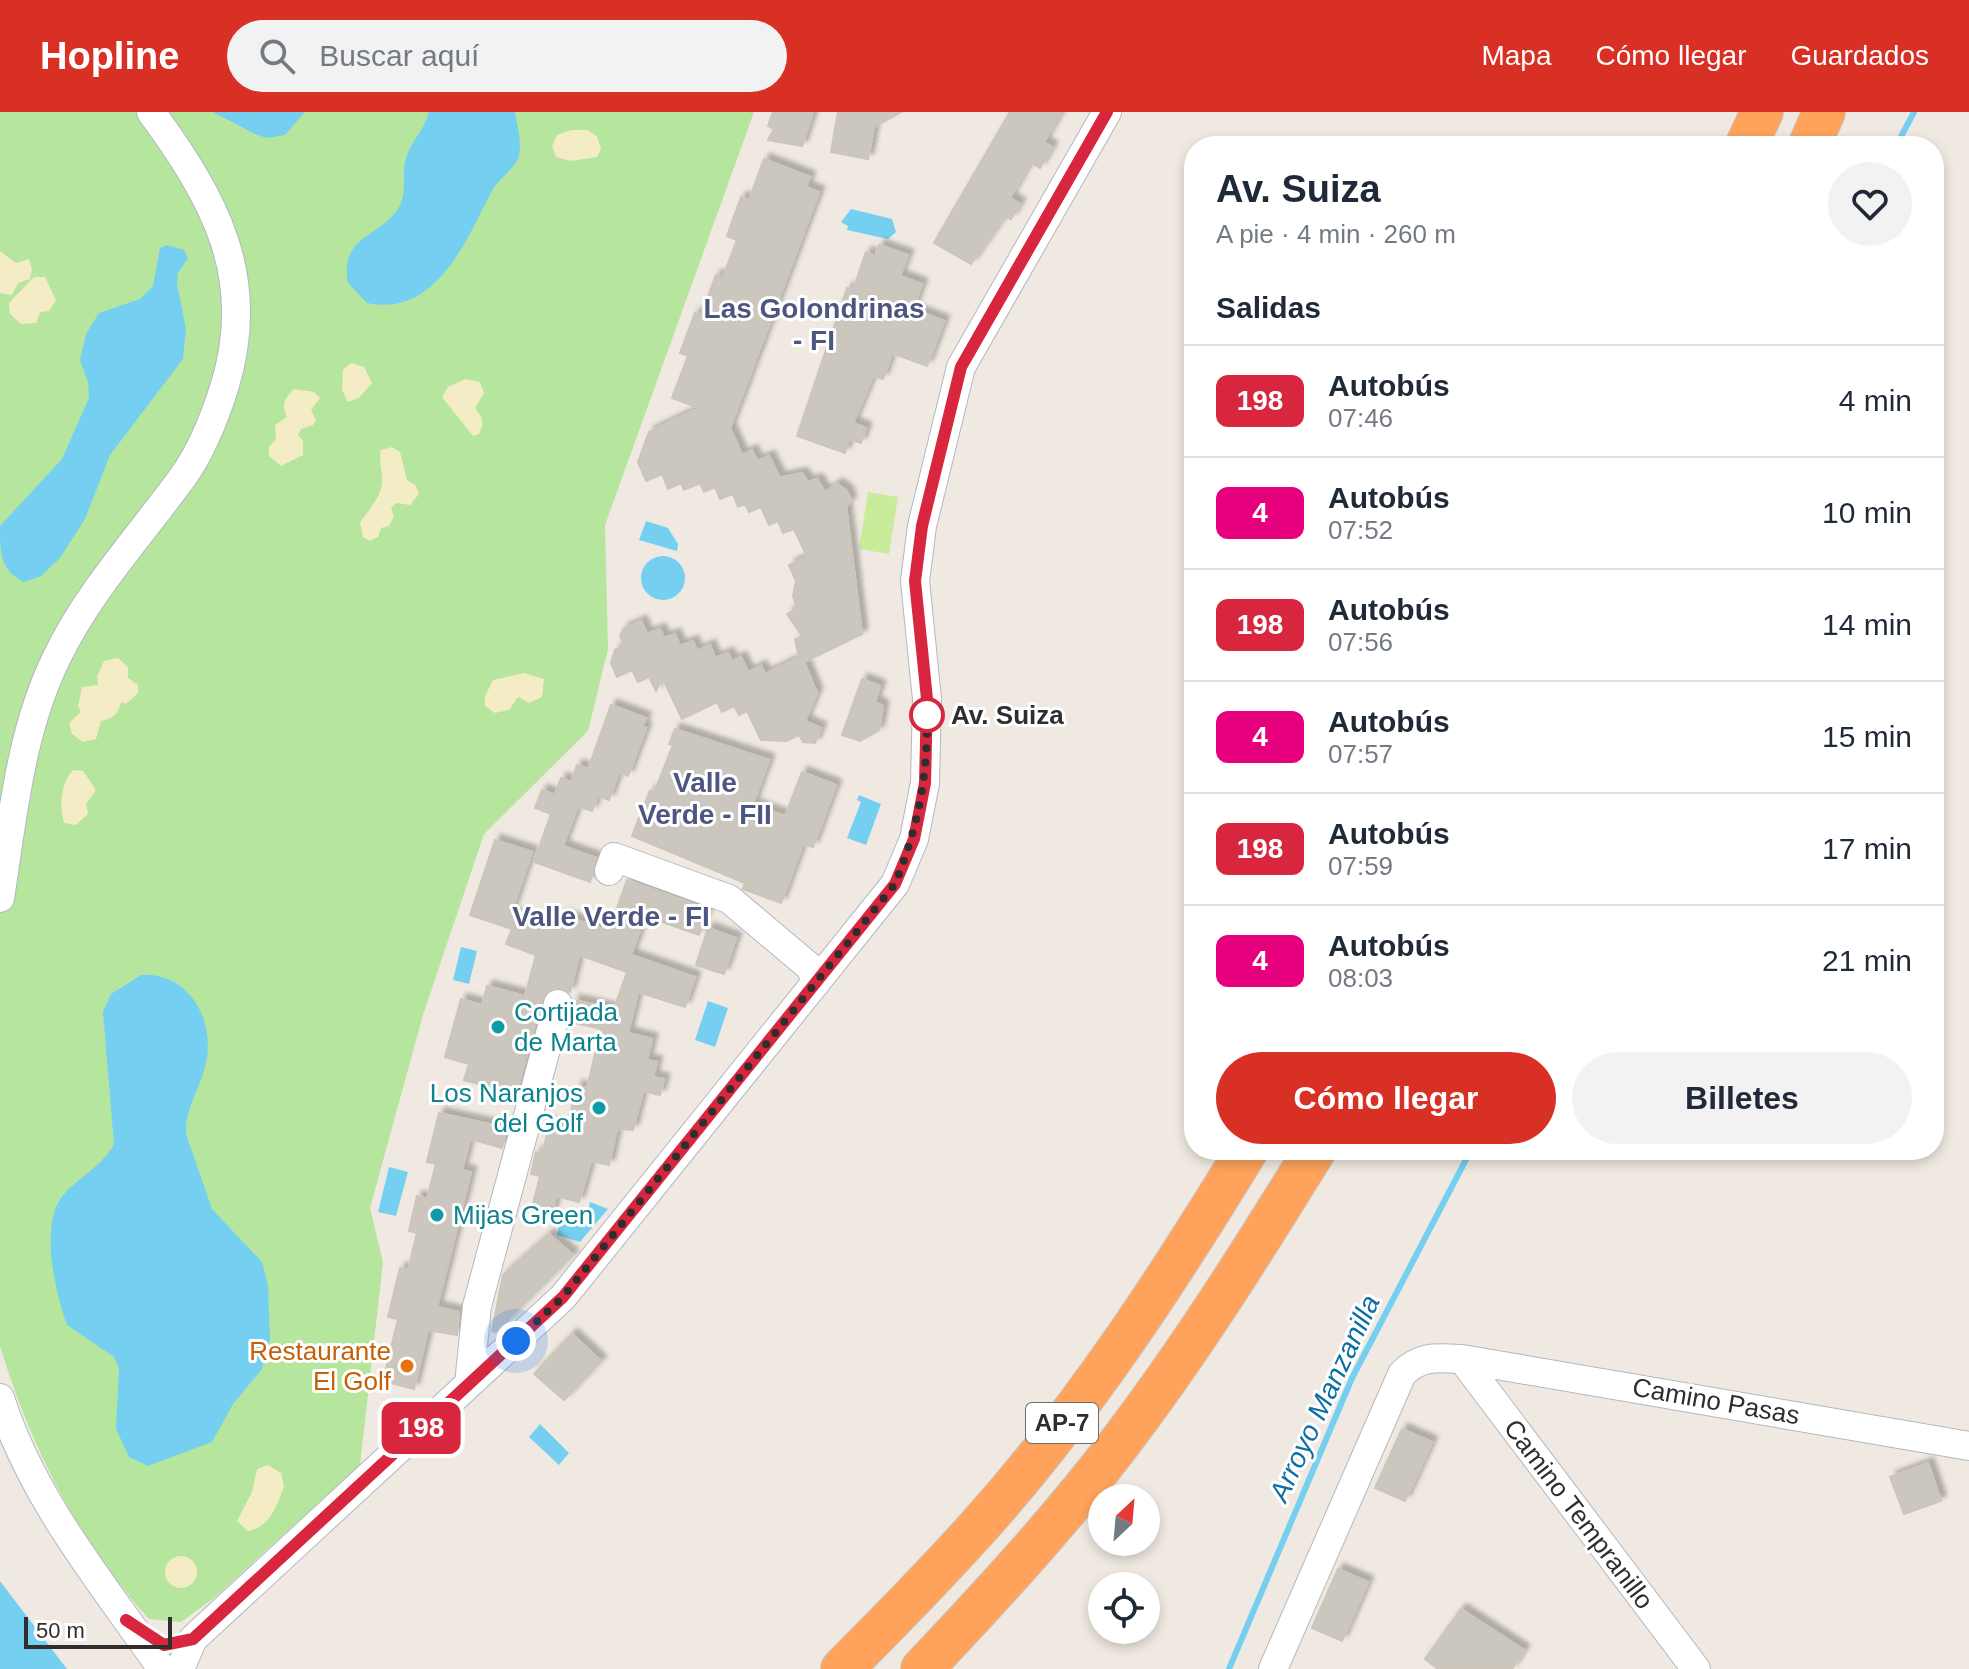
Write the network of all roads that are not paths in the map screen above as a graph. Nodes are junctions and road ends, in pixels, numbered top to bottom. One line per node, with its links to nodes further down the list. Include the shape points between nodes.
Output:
1 (151, 112): 8 (street, via 186,160 227,244 238,323 231,364 220,403 184,475 57,655 27,739)
2 (1107, 112): 9 (street, via 961,367 922,526 915,581 927,748 914,839 895,884)
3 (1762, 112): 5 (highway)
4 (1824, 112): 6 (highway)
5 (1751, 136)
6 (1813, 136)
7 (609, 871): 9 (street, via 614,857 729,899 811,968)
8 (0, 898)
9 (816, 983): 14 (street, via 563,1297)
10 (558, 1004): 14 (street, via 477,1306)
11 (1241, 1160): 21 (highway, AP-7, via 1179,1262 1087,1393 981,1523)
12 (1309, 1160): 22 (highway, AP-7, via 1228,1292 1115,1449 1011,1575)
13 (1462, 1359): 16 (street, Camino Pasas); 23 (street, Camino Pasas, via 1427,1358 1402,1374); 24 (street, Camino Tempranillo)
14 (469, 1384): 18 (street)
15 (0, 1398): 17 (street, via 40,1491)
16 (1969, 1446)
17 (126, 1620): 18 (street, via 164,1645); 19 (street)
18 (193, 1639): 20 (street)
19 (162, 1669)
20 (180, 1669)
21 (842, 1669)
22 (922, 1669)
23 (1273, 1669)
24 (1696, 1669)

